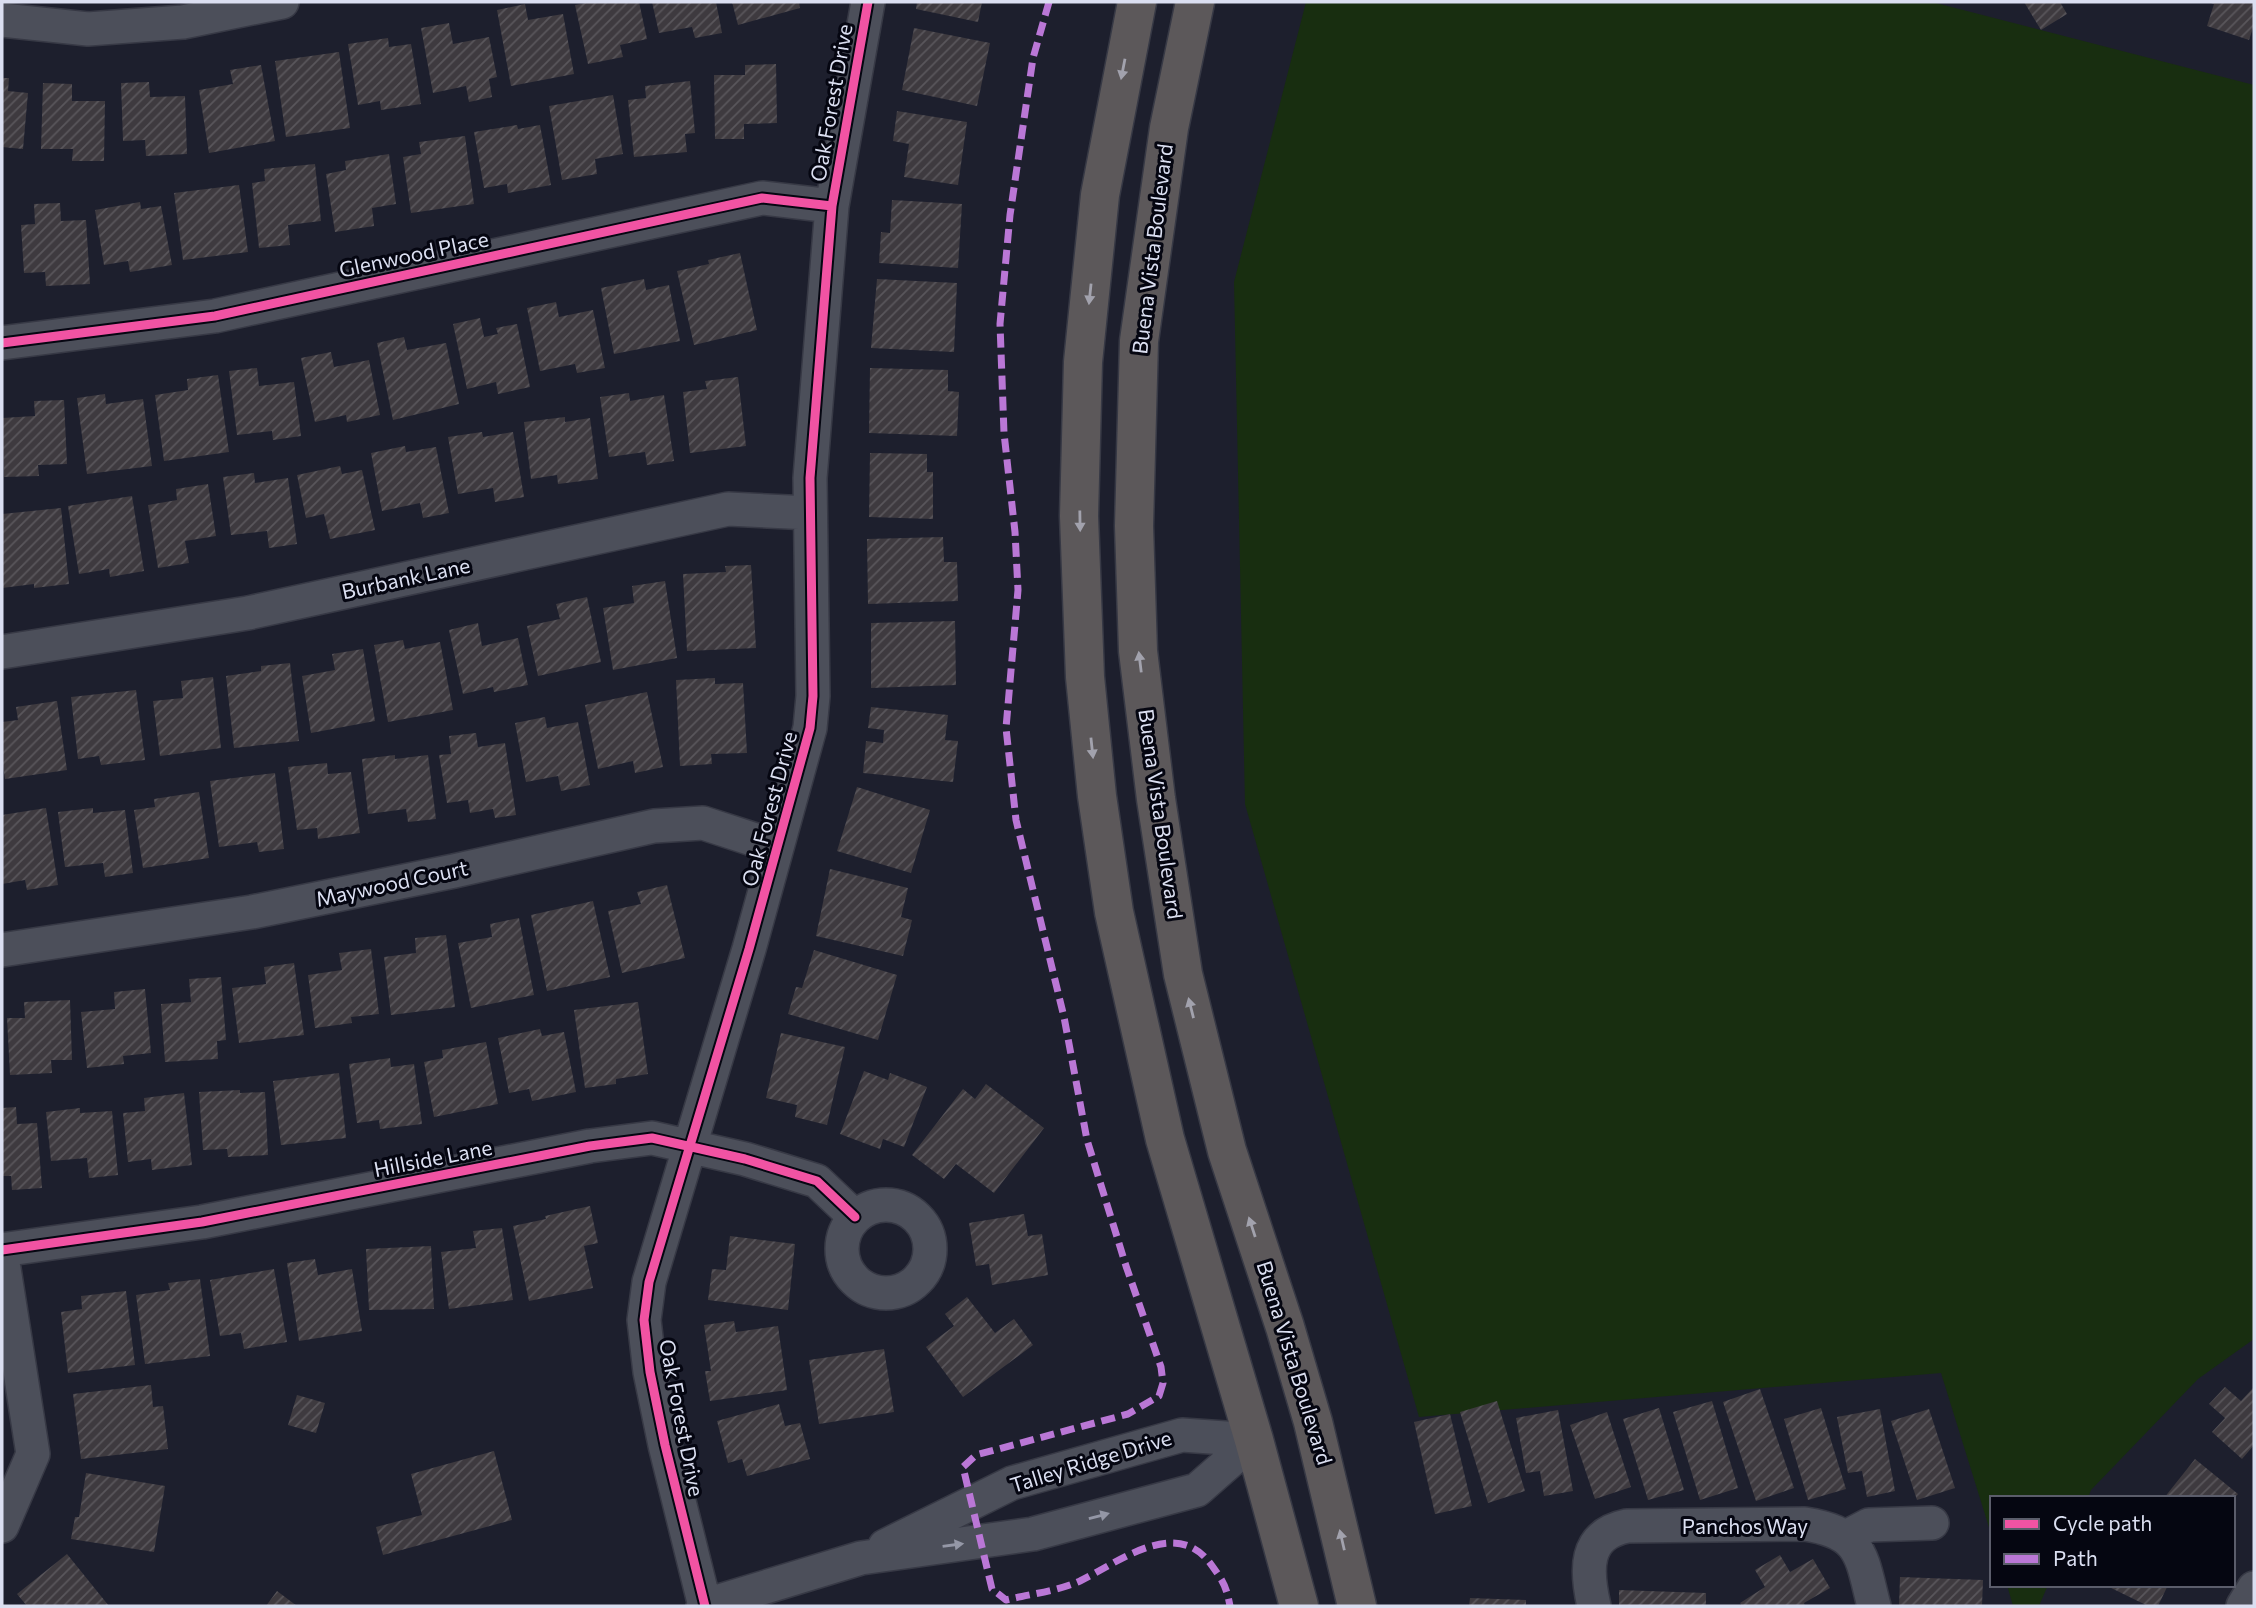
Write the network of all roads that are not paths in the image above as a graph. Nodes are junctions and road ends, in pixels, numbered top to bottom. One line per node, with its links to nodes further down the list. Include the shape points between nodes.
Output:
1 (279, 2): 5 (street, via 183,22 88,29)
2 (868, 2): 6 (street, Oak Forest Drive)
3 (1137, 2): 17 (main road, one-way to 17, via 1100,195 1083,362 1079,516 1084,677 1114,912 1165,1139)
4 (1195, 2): 16 (main road, Buena Vista Boulevard, one-way to 4, via 1227,1151 1183,974 1138,651 1134,526 1139,341 1170,128)
5 (2, 19)
6 (832, 206): 7 (street, Glenwood Place, via 762,198 215,316); 8 (street, Oak Forest Drive)
7 (2, 343)
8 (810, 513): 9 (street, Burbank Lane, via 727,509 248,613); 10 (street, Oak Forest Drive, via 811,718)
9 (2, 652)
10 (777, 847): 11 (street, Maywood Court, via 703,823 654,825 454,872 252,912); 12 (street, Oak Forest Drive)
11 (2, 950)
12 (690, 1147): 13 (street, Hillside Lane, via 817,1181); 14 (street, Hillside Lane, via 652,1139 590,1146 202,1222); 23 (street, Oak Forest Drive, via 649,1282 644,1320 665,1444)
13 (855, 1217)
14 (2, 1250)
15 (2, 1256): 19 (street, via 33,1454)
16 (1313, 1422): 17 (main road); 25 (main road, Buena Vista Boulevard, one-way to 16)
17 (1254, 1440): 21 (street, Talley Ridge Drive, via 1182,1435 1012,1483); 21 (street, Talley Ridge Drive, one-way to 17, via 1033,1534 1197,1490); 24 (main road)
18 (1933, 1523): 20 (street, via 1869,1525)
19 (2, 1526)
20 (1846, 1537): 26 (street, Panchos Way, via 1805,1524 1611,1529 1589,1556 1588,1582); 27 (street, via 1858,1551)
21 (861, 1558): 23 (street, Talley Ridge Drive)
22 (2254, 1588): 28 (street)
23 (704, 1606)
24 (1299, 1606)
25 (1357, 1606)
26 (1594, 1606)
27 (1874, 1606)
28 (2243, 1606)

